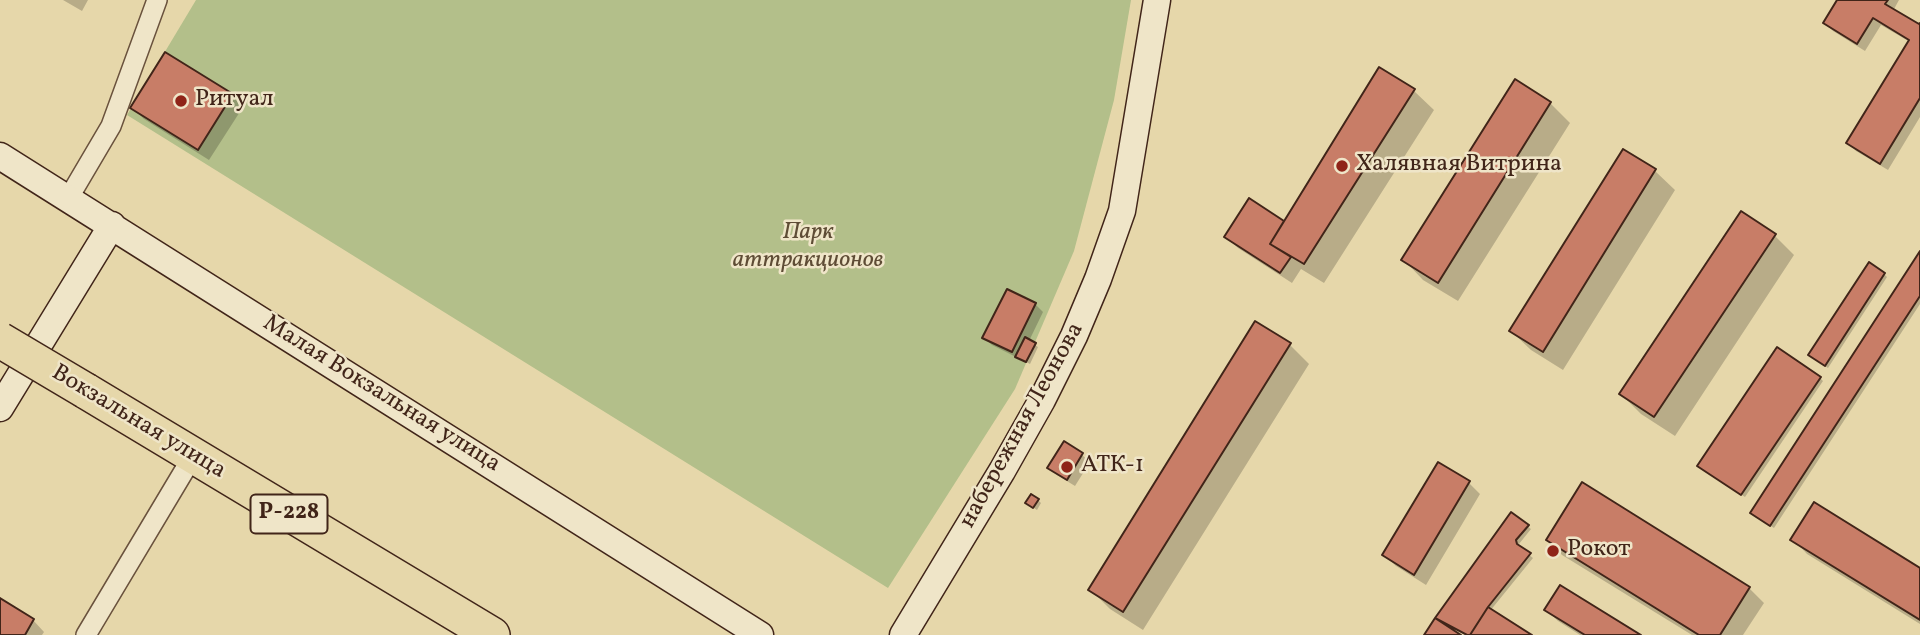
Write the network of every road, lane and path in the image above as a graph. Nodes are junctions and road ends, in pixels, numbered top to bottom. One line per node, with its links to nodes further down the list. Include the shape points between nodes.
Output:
1 (157, 0): 4 (street, via 111,126)
2 (1157, 0): 12 (main road, набережная Леонова, via 1122,211 1098,279 1042,400)
3 (0, 156): 4 (main road, Малая Вокзальная улица)
4 (68, 199): 5 (main road, Малая Вокзальная улица)
5 (112, 225): 7 (main road); 11 (main road, Малая Вокзальная улица)
6 (0, 340): 8 (highway, Вокзальная улица / Р-228, bridge)
7 (0, 408)
8 (193, 456): 9 (street); 10 (highway, Вокзальная улица / Р-228)
9 (86, 635)
10 (492, 635)
11 (760, 635)
12 (903, 635)

